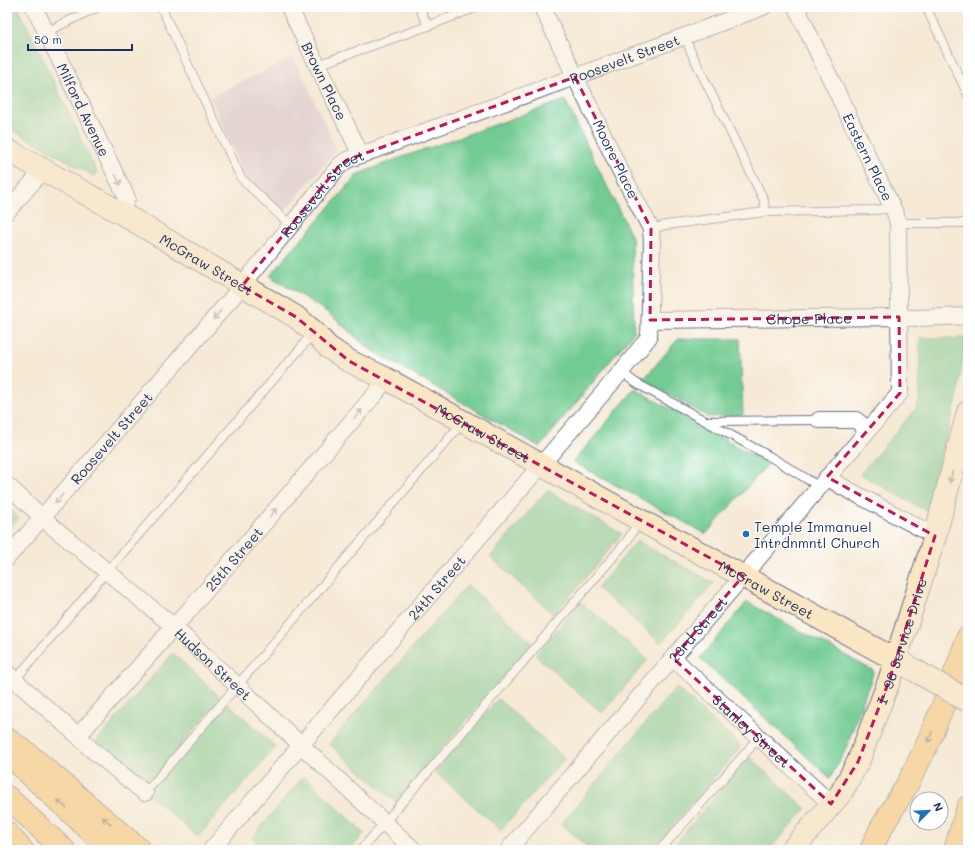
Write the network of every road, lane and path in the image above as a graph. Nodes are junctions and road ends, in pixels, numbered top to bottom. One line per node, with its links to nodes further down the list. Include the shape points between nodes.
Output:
1 (34, 7): 12 (street, Milford Avenue)
2 (98, 7): 12 (lane)
3 (161, 7): 26 (lane, via 241,178)
4 (289, 7): 14 (street, Brown Place)
5 (419, 7): 11 (lane)
6 (477, 7): 11 (lane)
7 (542, 7): 15 (street, Moore Place)
8 (763, 7): 13 (street, Roosevelt Street)
9 (796, 7): 20 (street, Eastern Place)
10 (926, 7): 16 (lane)
11 (428, 26): 14 (lane)
12 (46, 32): 23 (street, Milford Avenue, one-way to 23, via 127,198)
13 (685, 36): 15 (street, Roosevelt Street); 22 (lane, via 764,200)
14 (317, 65): 18 (street, Brown Place)
15 (576, 77): 18 (street, Roosevelt Street); 27 (street, Moore Place)
16 (968, 95)
17 (7, 150): 19 (street, McGraw Street)
18 (361, 156): 26 (street, Roosevelt Street, via 347,160 339,166)
19 (43, 170): 21 (street); 23 (street, McGraw Street)
20 (892, 208): 22 (lane); 24 (street, Eastern Place)
21 (7, 212)
22 (765, 212): 27 (lane)
23 (121, 213): 28 (street, McGraw Street)
24 (898, 223): 25 (lane); 30 (street, Eastern Place)
25 (968, 223)
26 (291, 226): 28 (street, Roosevelt Street)
27 (651, 229): 31 (street, Moore Place)
28 (242, 286): 32 (street, McGraw Street, via 296,317); 43 (street, Roosevelt Street, one-way to 43)
29 (968, 316): 30 (street, Chope Place)
30 (899, 317): 31 (street, Chope Place); 39 (street, 23rd Street, via 900,393)
31 (650, 320): 33 (street, 24th Street, via 649,337)
32 (313, 331): 34 (street, McGraw Street, via 328,347 349,361); 47 (lane)
33 (621, 372): 37 (lane); 40 (street, 24th Street)
34 (385, 378): 38 (street, McGraw Street); 49 (street, 25th Street, one-way to 34, via 376,393)
35 (968, 412): 45 (street, I- 96 Service Drive, one-way to 45)
36 (819, 420): 37 (lane); 39 (street, via 856,420)
37 (705, 421): 41 (lane, via 807,479)
38 (463, 422): 40 (street, McGraw Street); 54 (lane)
39 (868, 430): 41 (street, 23rd Street)
40 (541, 465): 44 (street, McGraw Street); 59 (street, 24th Street)
41 (823, 482): 45 (street, via 843,487); 48 (street, 23rd Street)
42 (7, 485): 43 (street, Hudson Street)
43 (42, 518): 46 (street, Roosevelt Street); 47 (street, Hudson Street)
44 (640, 520): 48 (street, McGraw Street); 65 (lane, via 627,541)
45 (935, 536): 52 (street, I- 96 Service Drive)
46 (7, 558)
47 (107, 571): 49 (street, Hudson Street); 53 (lane)
48 (743, 576): 51 (street, 23rd Street); 52 (street, McGraw Street)
49 (173, 626): 54 (street, Hudson Street); 56 (street, 25th Street)
50 (968, 637): 66 (highway, one-way to 66, via 925,749)
51 (673, 658): 57 (street, Stanley Street); 75 (street, 23rd Street)
52 (896, 660): 55 (street, McGraw Street, bridge); 63 (street, I- 96 Service Drive, via 858,762 841,793)
53 (11, 677): 56 (street)
54 (237, 685): 59 (street, Hudson Street); 61 (lane)
55 (968, 700)
56 (78, 736): 61 (street)
57 (758, 737): 63 (street, Stanley Street); 76 (lane)
58 (7, 739): 71 (highway, one-way to 58)
59 (301, 745): 65 (street, Hudson Street); 72 (street, 24th Street)
60 (7, 753): 70 (highway, one-way to 60)
61 (145, 793)
62 (7, 796): 69 (highway)
63 (831, 804): 77 (street, I- 96 Service Drive)
64 (968, 806): 80 (highway)
65 (385, 823): 73 (lane); 74 (street, Hudson Street)
66 (880, 830): 78 (highway); 79 (highway)
67 (7, 833): 68 (highway)
68 (22, 850)
69 (64, 850)
70 (111, 850)
71 (140, 850)
72 (211, 850)
73 (361, 850)
74 (414, 850)
75 (508, 850)
76 (660, 850)
77 (792, 850)
78 (863, 850)
79 (871, 850)
80 (955, 850)

